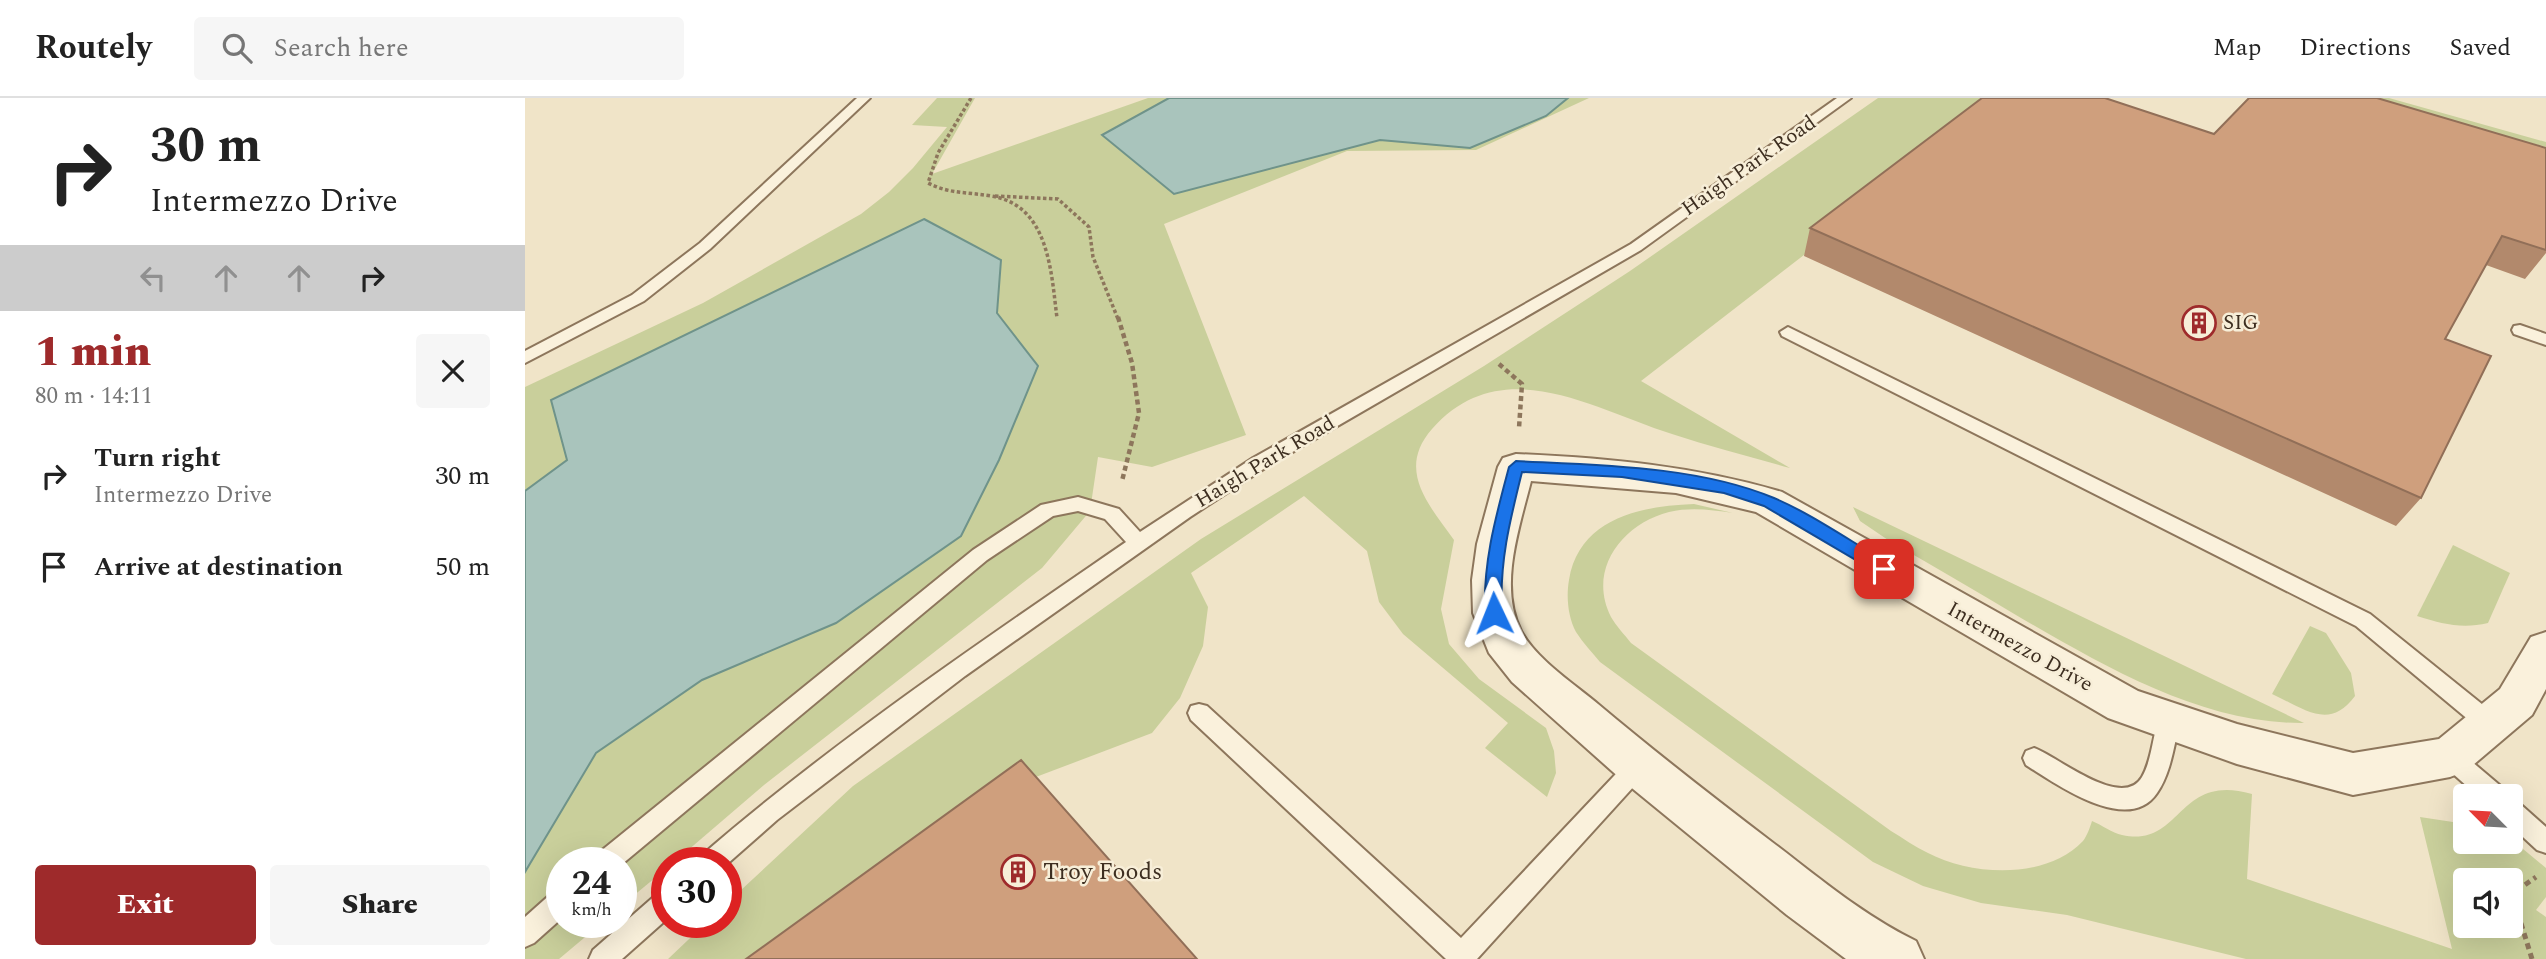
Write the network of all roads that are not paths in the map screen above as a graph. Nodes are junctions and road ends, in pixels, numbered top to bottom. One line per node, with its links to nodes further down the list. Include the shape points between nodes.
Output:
1 (864, 98): 6 (lane, via 705,246 638,298)
2 (1845, 98): 7 (lane, Haigh Park Road, via 1636,247 1259,463)
3 (2520, 330): 5 (lane)
4 (1788, 332): 11 (lane, via 2363,620)
5 (2546, 340)
6 (525, 358)
7 (1139, 543): 18 (lane, via 1112,513 1078,504 1048,510 980,555); 19 (lane, Haigh Park Road, via 946,678)
8 (2546, 649): 11 (street, Intermezzo Drive, via 2516,702)
9 (1199, 713): 14 (lane, via 1462,956)
10 (2169, 721): 12 (street, Intermezzo Drive, via 2353,774); 13 (lane, via 2150,787 2129,799 2099,795); 14 (street, Intermezzo Drive, via 2125,705 1769,502 1682,479 1516,467 1496,544 1492,580 1494,613 1504,641 1527,669)
11 (2490, 724): 12 (street, Intermezzo Drive)
12 (2450, 757): 15 (lane)
13 (2034, 758)
14 (1638, 766): 24 (street, via 1805,898 1873,947)
15 (2481, 784)
16 (2523, 822): 17 (lane)
17 (2546, 842)
18 (624, 847)
19 (729, 847)
20 (546, 915): 22 (lane)
21 (651, 916): 23 (lane)
22 (525, 934)
23 (602, 959)
24 (1898, 959)

